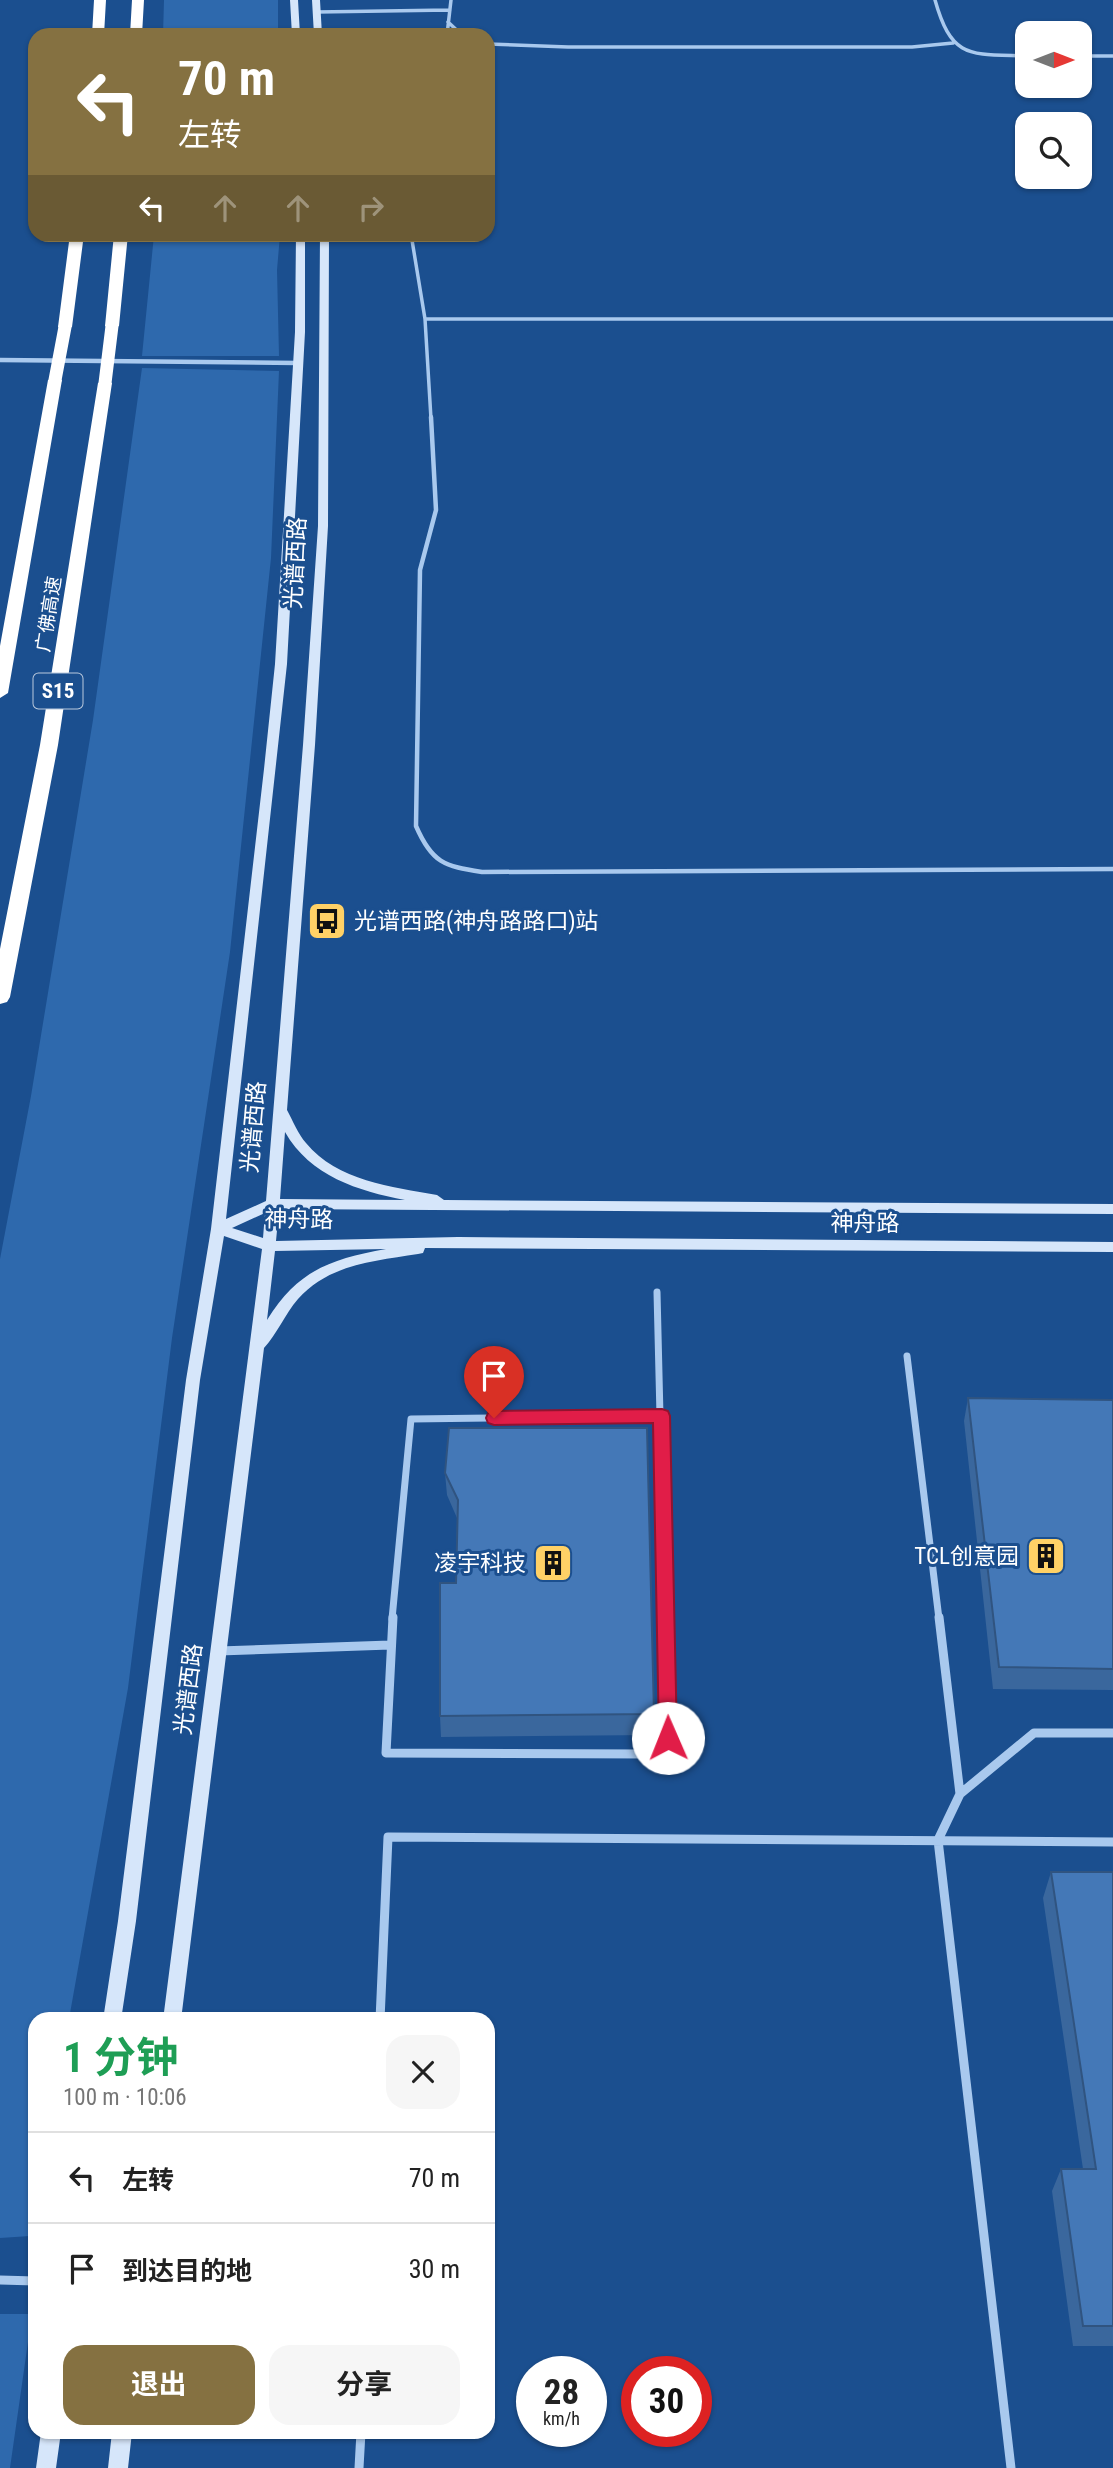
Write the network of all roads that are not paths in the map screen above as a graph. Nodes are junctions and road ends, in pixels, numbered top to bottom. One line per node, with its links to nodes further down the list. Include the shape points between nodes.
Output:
1 (100, 0): 10 (highway)
2 (138, 0): 11 (highway)
3 (294, 0): 12 (main road)
4 (316, 0): 8 (main road)
5 (451, 0): 7 (lane)
6 (935, 0): 16 (lane)
7 (450, 10): 8 (lane); 9 (lane)
8 (317, 12): 13 (main road)
9 (448, 22): 14 (lane); 15 (lane)
10 (98, 28)
11 (136, 28)
12 (296, 28)
13 (318, 28)
14 (448, 28)
15 (454, 28)
16 (953, 43): 17 (lane, via 912,47); 18 (lane, via 976,52)
17 (495, 44)
18 (1015, 55)
19 (1092, 56): 20 (lane)
20 (1113, 56)
21 (76, 242): 30 (highway, 广佛高速 / S15, bridge)
22 (120, 242): 32 (highway, 广佛高速 / S15, bridge, via 105,383 49,745)
23 (301, 242): 29 (main road, 光谱西路)
24 (325, 242): 33 (main road, 光谱西路, via 323,526)
25 (412, 242): 26 (lane)
26 (425, 319): 27 (lane); 31 (lane, via 436,510 420,570 415,826 425,850 442,866 482,872)
27 (1113, 319)
28 (0, 360): 29 (street)
29 (297, 363): 37 (main road, 光谱西路, via 281,664)
30 (0, 693)
31 (1113, 869)
32 (0, 997)
33 (279, 1109): 34 (main road, 光谱西路); 35 (main road, via 303,1150 348,1180)
34 (271, 1204): 35 (main road, 神舟路); 37 (main road, 神舟路); 39 (main road, 光谱西路)
35 (480, 1207): 36 (main road, 神舟路)
36 (1113, 1209)
37 (218, 1229): 39 (main road, 神舟路); 51 (main road, 光谱西路, via 193,1380)
38 (458, 1242): 39 (main road, 神舟路); 40 (main road, 神舟路); 42 (main road, via 343,1261 314,1274 276,1315)
39 (269, 1246): 42 (main road, 光谱西路)
40 (1113, 1247)
41 (657, 1292): 44 (street)
42 (256, 1350): 46 (main road, 光谱西路)
43 (907, 1356): 48 (street)
44 (662, 1416): 45 (street, via 411,1419); 45 (street, via 668,1738 648,1754 386,1753)
45 (390, 1645): 46 (street)
46 (218, 1651): 52 (main road, 光谱西路)
47 (1113, 1733): 48 (street, via 1034,1733)
48 (960, 1794): 49 (street)
49 (938, 1840): 50 (street); 53 (street, via 388,1837); 62 (street)
50 (1113, 1842)
51 (113, 2012)
52 (173, 2012)
53 (380, 2012)
54 (0, 2280): 55 (street)
55 (28, 2281)
56 (50, 2439): 59 (main road)
57 (121, 2439): 60 (main road)
58 (361, 2439): 61 (street)
59 (46, 2468)
60 (118, 2468)
61 (359, 2468)
62 (1010, 2468)

